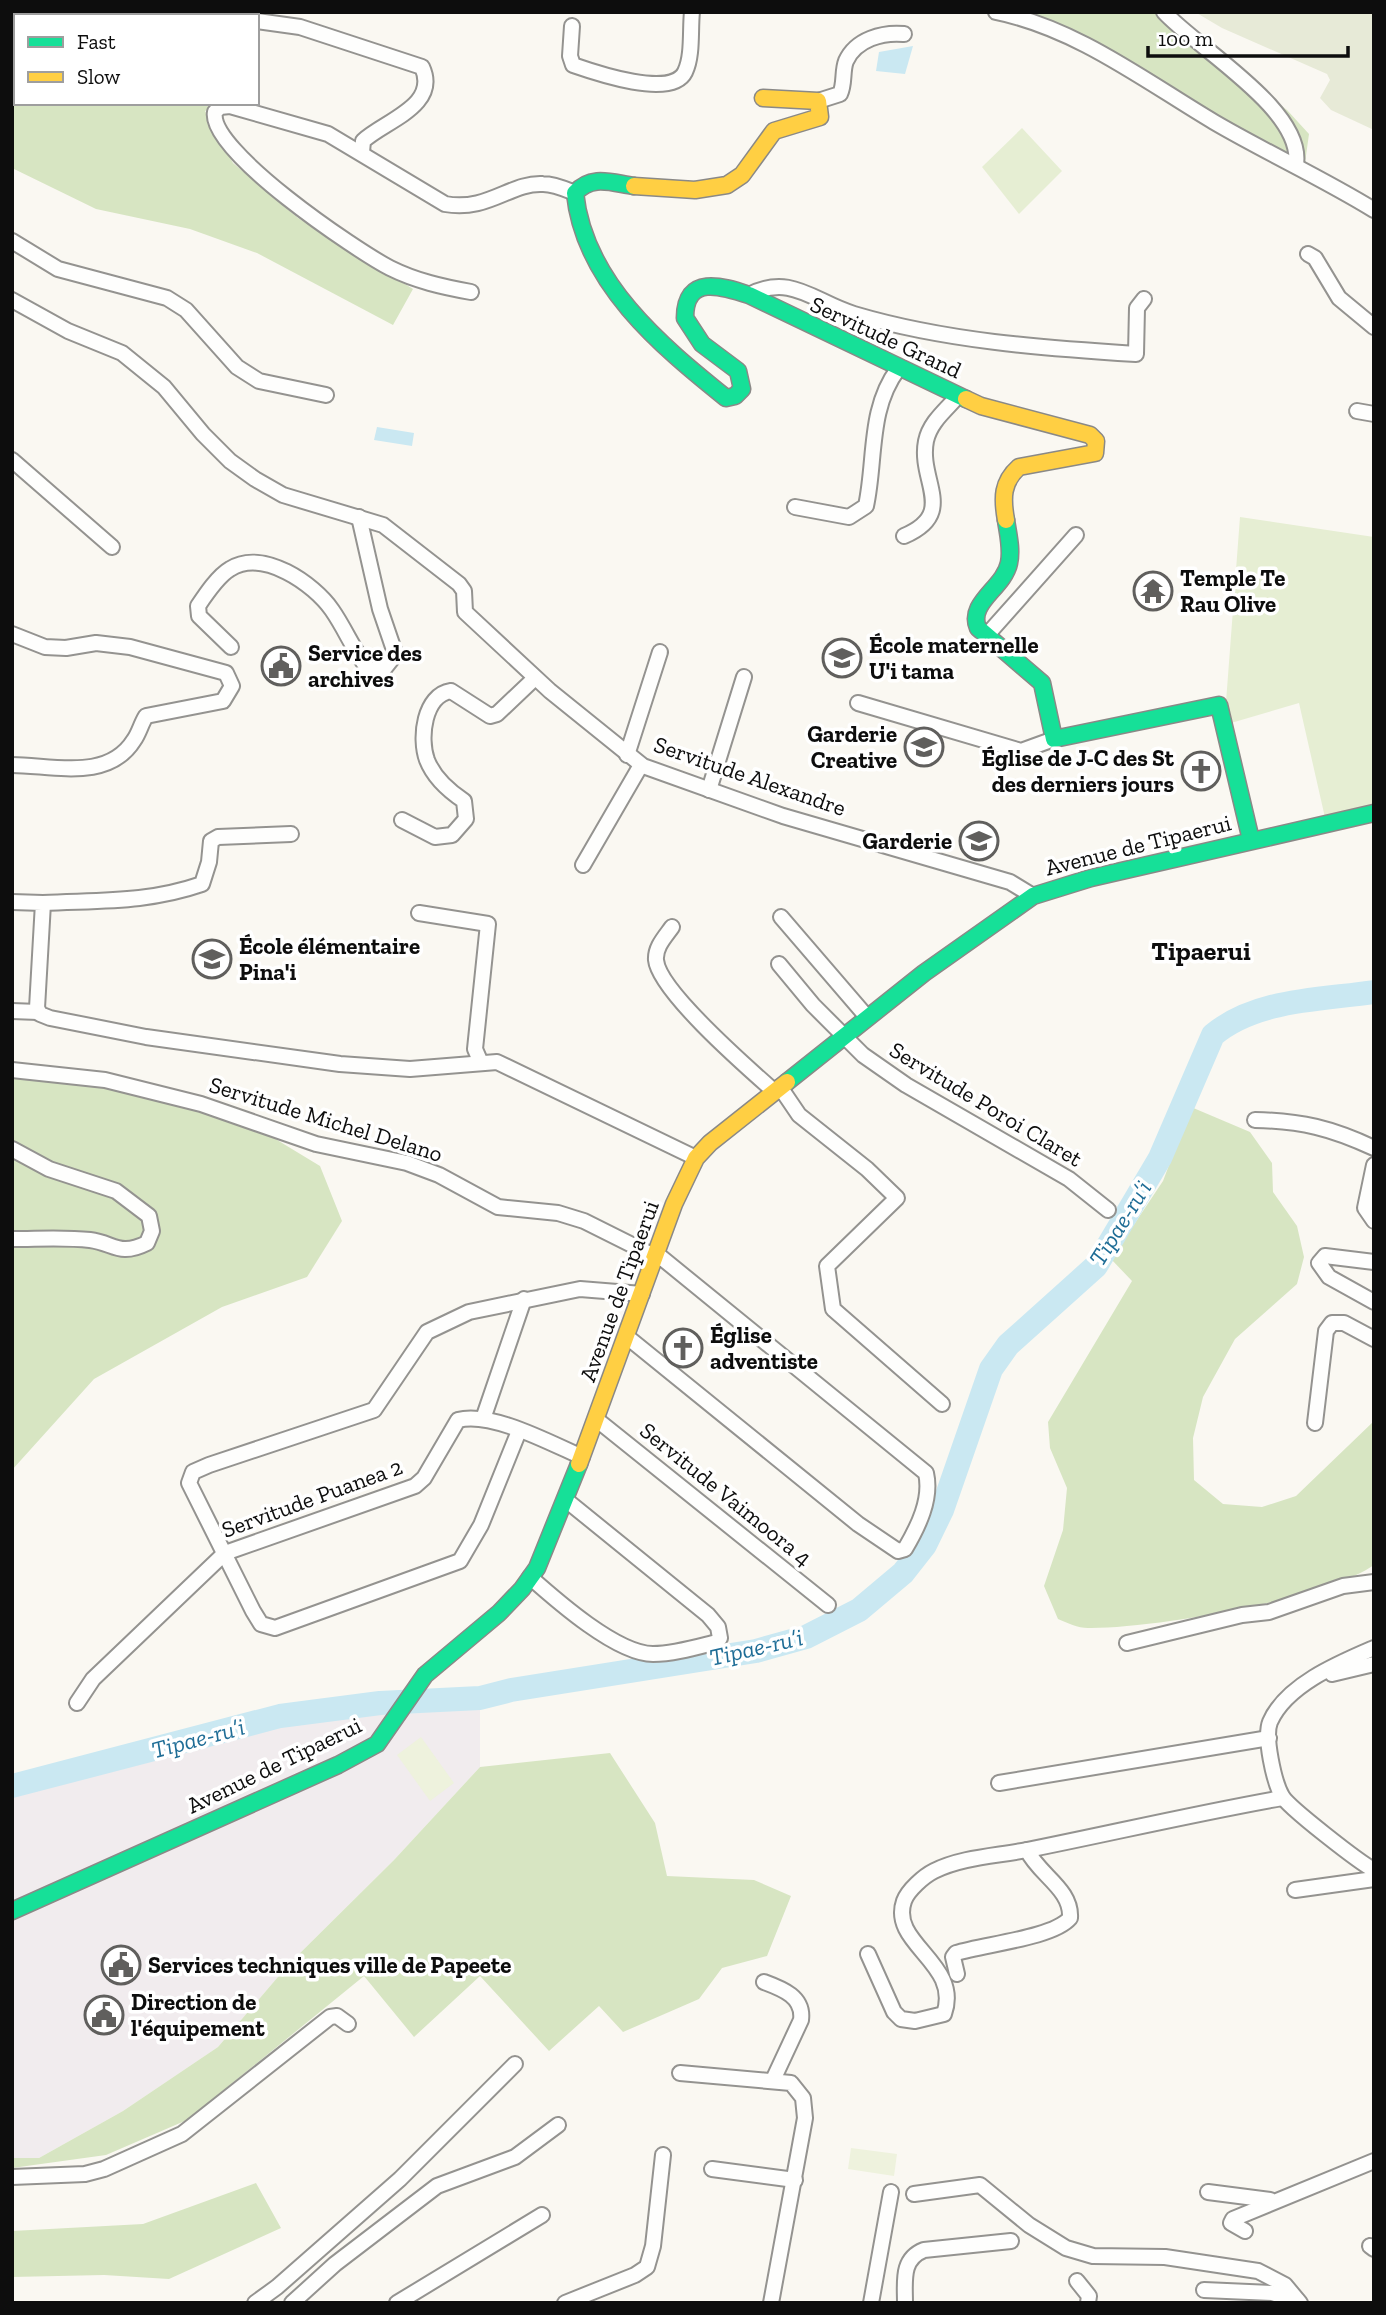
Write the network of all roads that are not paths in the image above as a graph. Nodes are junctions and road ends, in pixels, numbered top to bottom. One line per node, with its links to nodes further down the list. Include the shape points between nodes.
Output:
1 (692, 12): 5 (street, via 687,69 678,80 660,86 573,65)
2 (996, 12): 10 (street, via 1030,19 1072,38)
3 (1164, 12): 10 (street, via 1279,113 1295,146)
4 (259, 22): 9 (street, via 300,27 422,67 425,75 419,99 363,141)
5 (572, 26)
6 (904, 34): 8 (street, via 885,32 860,47 846,61 840,94)
7 (763, 98): 8 (street)
8 (818, 101): 11 (street, via 820,117 774,131 742,175 727,186 695,190 593,180)
9 (362, 152): 11 (street, via 424,194 453,205 494,200 537,184); 15 (street, via 328,134 250,110 230,106 215,112 217,125 250,166 321,226 412,278)
10 (1296, 164): 12 (street)
11 (575, 193): 16 (street, Servitude Grand, via 581,228 606,277 664,343 726,398 742,389 739,373 695,335 685,321 685,307 699,287 710,284)
12 (1374, 210)
13 (12, 241): 21 (street, via 58,269 167,298 186,310 237,367 258,381)
14 (1308, 254): 19 (street, via 1339,298)
15 (471, 292)
16 (749, 295): 17 (street, via 785,285 852,313 946,336 1136,354 1137,309); 20 (street, Servitude Grand)
17 (1144, 299)
18 (12, 300): 27 (street, Servitude Alexandre, via 68,331 122,353 164,387 230,461 255,478 283,495)
19 (1374, 327)
20 (898, 369): 22 (street, Servitude Grand); 26 (street, via 878,413 866,506 849,517)
21 (326, 395)
22 (958, 396): 29 (street, via 932,425 926,440 926,464 934,494 931,516 919,530); 32 (street, Servitude Grand, via 1004,414 1090,435 1097,441 1095,453 1019,467 1011,473 1003,499 1012,549 1009,567 975,611 974,619)
23 (1357, 411): 24 (street)
24 (1374, 414)
25 (12, 460): 30 (street)
26 (795, 507)
27 (359, 517): 33 (street, via 394,650 384,669 369,670 317,591 286,573 255,563 228,569 198,606 199,616); 36 (street, Servitude Alexandre, via 383,525 459,584 465,612)
28 (1076, 535): 32 (street)
29 (904, 536)
30 (112, 547)
31 (12, 634): 40 (street, via 45,647 96,642 130,647 226,673 232,686 223,701 146,716 127,750 104,764 73,769)
32 (987, 635): 38 (street, via 1042,683)
33 (231, 647)
34 (660, 652): 39 (street)
35 (744, 677): 42 (street)
36 (535, 678): 39 (street, Servitude Alexandre); 44 (street, via 490,716 452,691 439,694 428,714 427,760 436,777 464,801 466,819 452,835 435,837)
37 (858, 703): 38 (street, via 1021,751)
38 (1054, 739): 46 (street, via 1219,705)
39 (627, 754): 41 (street, Servitude Alexandre)
40 (12, 765)
41 (642, 765): 42 (street, Servitude Alexandre); 47 (street)
42 (709, 790): 48 (street, Servitude Alexandre, via 1010,882)
43 (1374, 813): 46 (street, Avenue de Tipaerui)
44 (402, 820)
45 (291, 834): 50 (street, via 218,837 211,841 202,884 185,890 134,901)
46 (1251, 840): 48 (street, Avenue de Tipaerui)
47 (583, 865)
48 (1033, 896): 57 (street, Avenue de Tipaerui)
49 (12, 902): 50 (street)
50 (43, 902): 56 (street)
51 (419, 913): 59 (street, via 488,924 475,1049)
52 (781, 917): 57 (street)
53 (672, 927): 61 (street, via 656,950 659,973 720,1042)
54 (779, 964): 58 (street, Servitude Poroi Claret)
55 (12, 1011): 56 (street)
56 (38, 1012): 59 (street, via 146,1037 340,1064 410,1069)
57 (867, 1017): 58 (street, Avenue de Tipaerui)
58 (844, 1034): 61 (street, Avenue de Tipaerui); 67 (street, Servitude Poroi Claret, via 863,1055 906,1085 1069,1179)
59 (481, 1063): 65 (street, via 509,1067)
60 (12, 1070): 70 (street, Servitude Michel Delano, via 104,1080 201,1104 316,1144 407,1163 498,1207 558,1213 584,1221)
61 (778, 1090): 65 (street, Avenue de Tipaerui); 77 (street, via 799,1115 897,1198 827,1266 829,1294 835,1311)
62 (1255, 1120): 63 (street, via 1297,1121 1333,1129)
63 (1374, 1148)
64 (12, 1149): 69 (street, via 49,1169 116,1191 149,1216 152,1231 147,1243 135,1250 116,1250 92,1240)
65 (696, 1158): 70 (street, Avenue de Tipaerui)
66 (1374, 1166): 68 (street, via 1365,1208)
67 (1108, 1210)
68 (1374, 1221)
69 (12, 1239)
70 (656, 1256): 72 (street, Avenue de Tipaerui); 75 (street, Servitude Michel Delano, via 926,1473 926,1500 905,1549 887,1545)
71 (1374, 1262): 74 (street, via 1325,1256 1319,1263 1329,1277)
72 (642, 1294): 73 (street, via 580,1289); 75 (street, Avenue de Tipaerui)
73 (524, 1299): 78 (street); 84 (street, via 469,1312 427,1332 374,1410 193,1472 188,1483)
74 (1374, 1302)
75 (626, 1336): 79 (street, Avenue de Tipaerui)
76 (1374, 1339): 80 (street, via 1344,1323 1332,1323 1326,1332)
77 (942, 1404)
78 (483, 1419): 81 (street); 84 (street, Servitude Puanea 2, via 454,1423 415,1486)
79 (596, 1419): 82 (street, Avenue de Tipaerui); 87 (street, Servitude Vaimoora 4)
80 (1315, 1423)
81 (519, 1431): 82 (street); 84 (street, via 481,1525 460,1561 446,1567 269,1628 253,1611)
82 (582, 1457): 83 (street, Avenue de Tipaerui)
83 (566, 1500): 85 (street, Avenue de Tipaerui); 85 (street, via 708,1615 720,1638 700,1647 641,1652 583,1622)
84 (225, 1553): 92 (street, Servitude Puanea 2, via 93,1678)
85 (530, 1577): 101 (street, Avenue de Tipaerui, via 499,1613 440,1660 377,1744)
86 (1374, 1582): 88 (street, via 1343,1587 1269,1612)
87 (828, 1605)
88 (1126, 1643)
89 (1374, 1648): 91 (street)
90 (1374, 1664): 91 (street)
91 (1307, 1683): 93 (street, via 1283,1703 1269,1724)
92 (77, 1703)
93 (1269, 1738): 95 (street); 96 (street, via 1274,1776)
94 (1287, 1780): 96 (street)
95 (999, 1783)
96 (1286, 1801): 97 (street); 98 (street)
97 (1027, 1850): 102 (street, via 934,1871 904,1900 903,1917 911,1936 946,1985 944,2014 915,2021 901,2019); 103 (street, via 1064,1893 1070,1903 1070,1918 1054,1931 956,1953)
98 (1374, 1870)
99 (1374, 1879): 100 (street)
100 (1295, 1890)
101 (12, 1911)
102 (868, 1954)
103 (957, 1974)
104 (764, 1982): 108 (street, via 796,1998 803,2010)
105 (348, 2024): 113 (street, via 330,2017 182,2134 85,2174)
106 (515, 2064): 127 (street, via 400,2179)
107 (680, 2073): 108 (street)
108 (773, 2080): 114 (street, via 791,2083 803,2098)
109 (558, 2125): 128 (street, via 515,2157 437,2186)
110 (663, 2155): 129 (street, via 647,2267)
111 (1374, 2161): 118 (street)
112 (712, 2169): 114 (street)
113 (12, 2177)
114 (795, 2180): 130 (street)
115 (891, 2192): 125 (street)
116 (1208, 2192): 118 (street)
117 (914, 2194): 126 (street, via 980,2185 1066,2248 1093,2256 1165,2257 1258,2271 1285,2285)
118 (1275, 2200): 120 (street, via 1233,2219 1231,2223)
119 (542, 2215): 124 (street)
120 (1245, 2231)
121 (1011, 2241): 131 (street, via 912,2255 906,2267)
122 (1077, 2281): 132 (street, via 1089,2295)
123 (1204, 2290): 126 (street, via 1272,2293)
124 (401, 2301)
125 (872, 2302)
126 (1300, 2302)
127 (255, 2303)
128 (292, 2303)
129 (565, 2303)
130 (771, 2303)
131 (905, 2303)
132 (1088, 2303)

